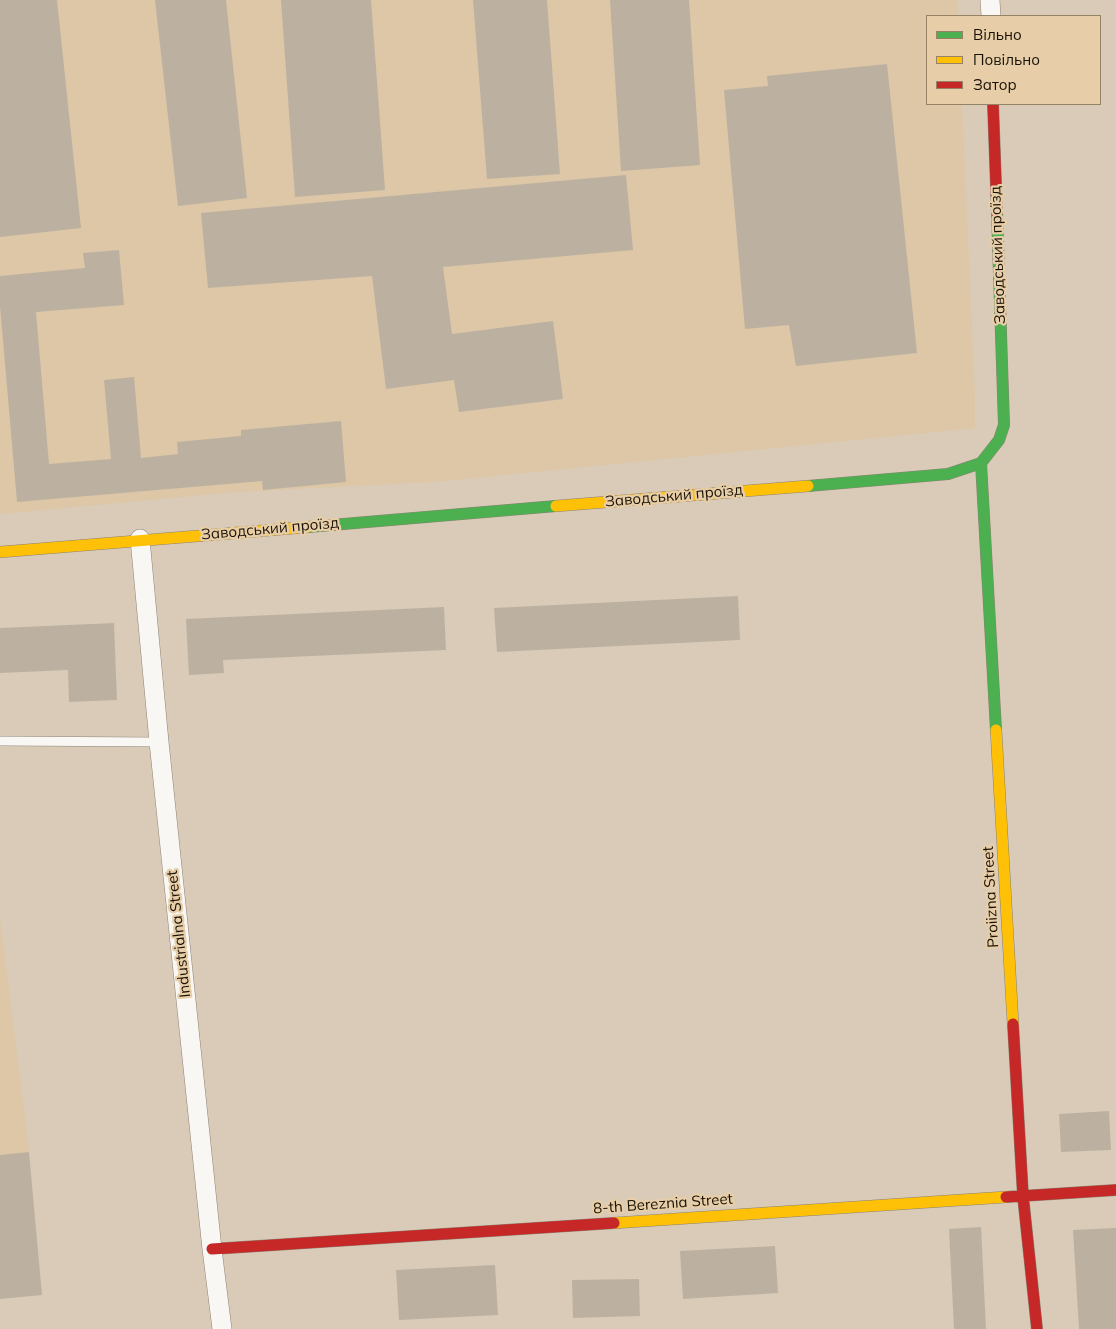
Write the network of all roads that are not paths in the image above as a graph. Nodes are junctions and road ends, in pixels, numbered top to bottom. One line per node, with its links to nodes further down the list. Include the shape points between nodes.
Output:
1 (990, 0): 2 (street)
2 (991, 15)
3 (993, 105): 4 (street, Заводський проїзд, via 1004,425 999,440)
4 (981, 463): 5 (street, Заводський проїзд, via 948,474); 10 (street, Proiizna Street)
5 (140, 539): 6 (street, Заводський проїзд); 8 (street, Industrialna Street)
6 (0, 552)
7 (0, 740): 8 (lane)
8 (159, 742): 11 (street, Industrialna Street)
9 (1116, 1190): 10 (street, 8-th Bereznia Street)
10 (1023, 1196): 11 (street, 8-th Bereznia Street); 13 (street, Proiizna Street)
11 (212, 1248): 12 (street, Industrialna Street)
12 (222, 1329)
13 (1037, 1329)

